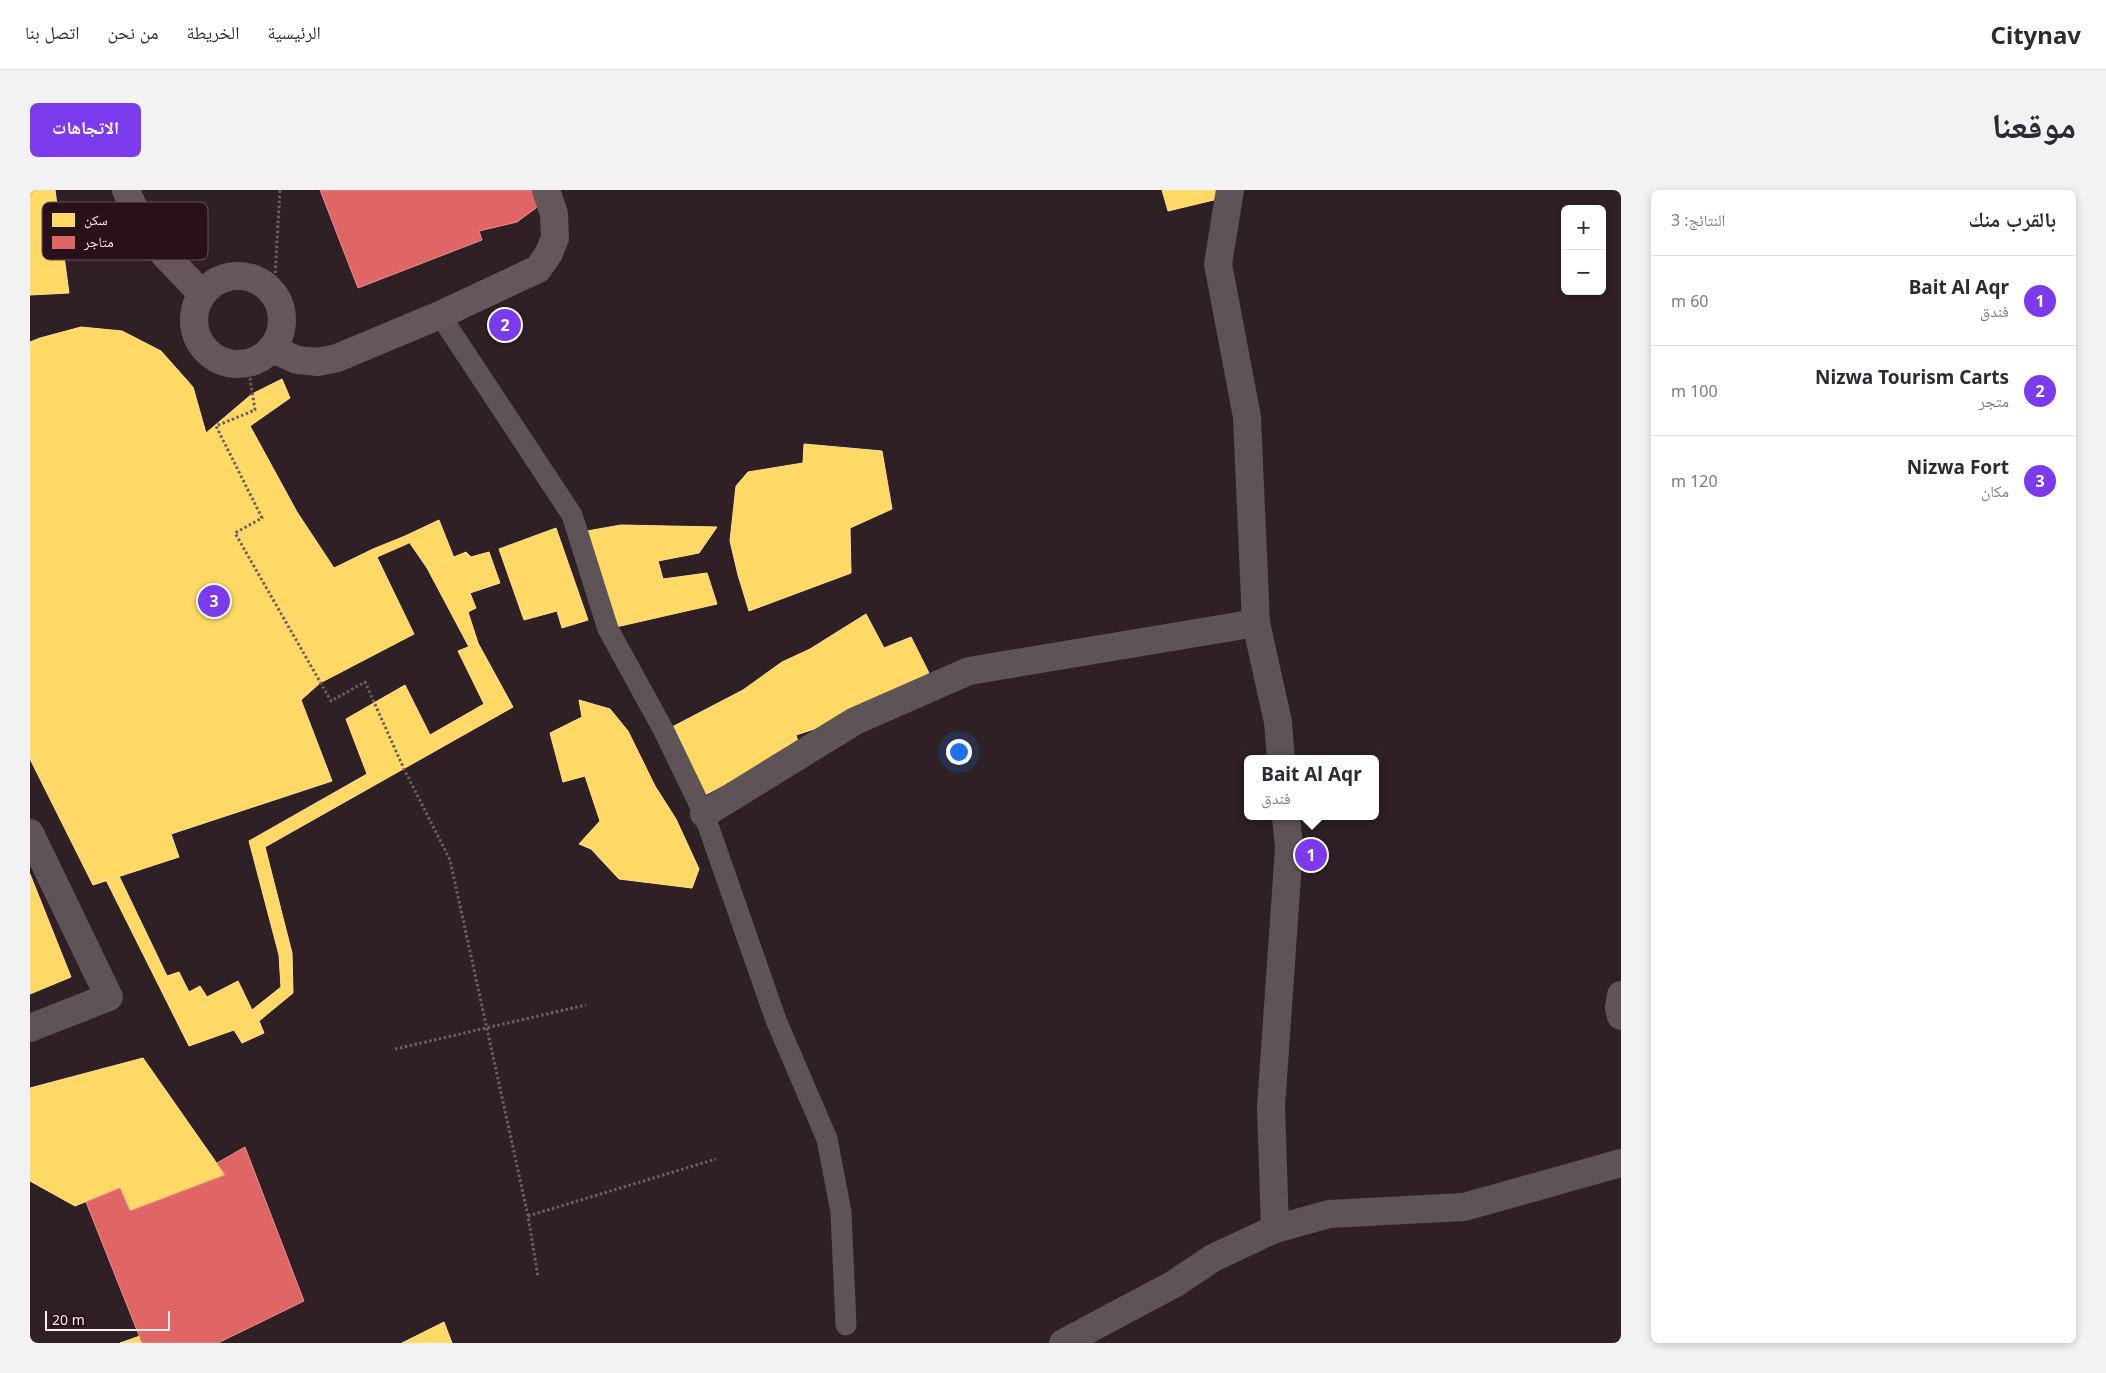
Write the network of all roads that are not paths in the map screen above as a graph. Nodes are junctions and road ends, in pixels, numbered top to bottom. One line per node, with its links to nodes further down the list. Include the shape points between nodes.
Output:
1 (126, 190): 4 (street)
2 (546, 190): 7 (street, via 554,214 555,238 538,269)
3 (1230, 190): 9 (street, via 1218,264 1247,417)
4 (131, 202)
5 (170, 260): 6 (street)
6 (202, 294): 8 (street, via 194,323 198,338 218,360 248,364); 8 (street, via 224,277 252,277 265,283 281,306 283,322 280,336)
7 (440, 315): 8 (street, via 338,358 318,362 297,360); 11 (lane, via 572,515 608,629 664,731)
8 (272, 349)
9 (1256, 623): 10 (street, via 1278,722); 11 (street, via 969,671 855,721)
10 (1281, 755)
11 (704, 814): 19 (lane, via 776,1020 826,1139 841,1212)
12 (1286, 820): 18 (street, via 1289,848 1271,1107)
13 (30, 834): 16 (street, via 109,997)
14 (1621, 995): 15 (street)
15 (1621, 1016)
16 (30, 1028)
17 (1621, 1163): 18 (street, via 1464,1207 1329,1214)
18 (1275, 1229): 20 (street, via 1212,1258 1174,1284)
19 (846, 1325)
20 (1063, 1343)

